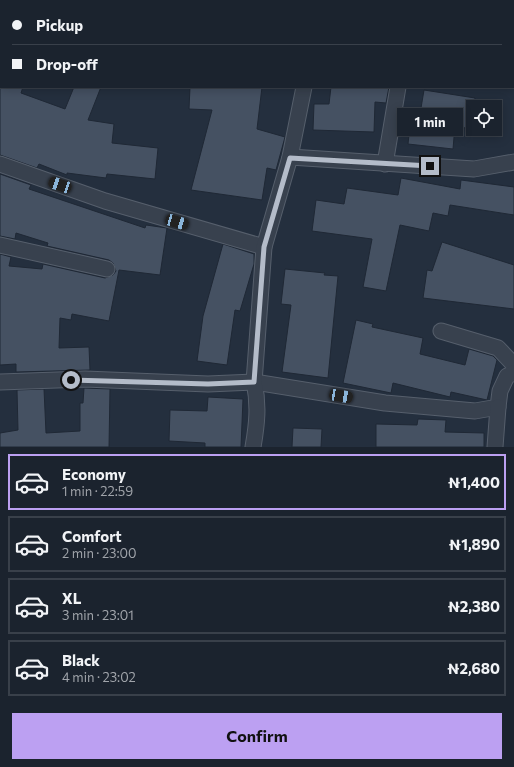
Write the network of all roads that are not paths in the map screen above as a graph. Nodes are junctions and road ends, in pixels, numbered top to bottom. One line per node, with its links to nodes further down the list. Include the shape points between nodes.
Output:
1 (304, 88): 3 (street)
2 (398, 88): 6 (street)
3 (290, 158): 6 (street); 8 (street)
4 (514, 162): 6 (street, via 474,169)
5 (0, 164): 8 (street, via 105,201)
6 (385, 164)
7 (0, 245): 9 (street)
8 (264, 247): 14 (street)
9 (107, 270)
10 (441, 331): 11 (street, via 498,348)
11 (514, 365)
12 (514, 374): 15 (street, via 507,376 500,391)
13 (0, 382): 14 (street, via 85,379 173,383)
14 (254, 382): 15 (street, via 385,403 475,410); 16 (street, via 258,400 258,419)
15 (498, 408): 17 (street)
16 (253, 447)
17 (495, 447)

